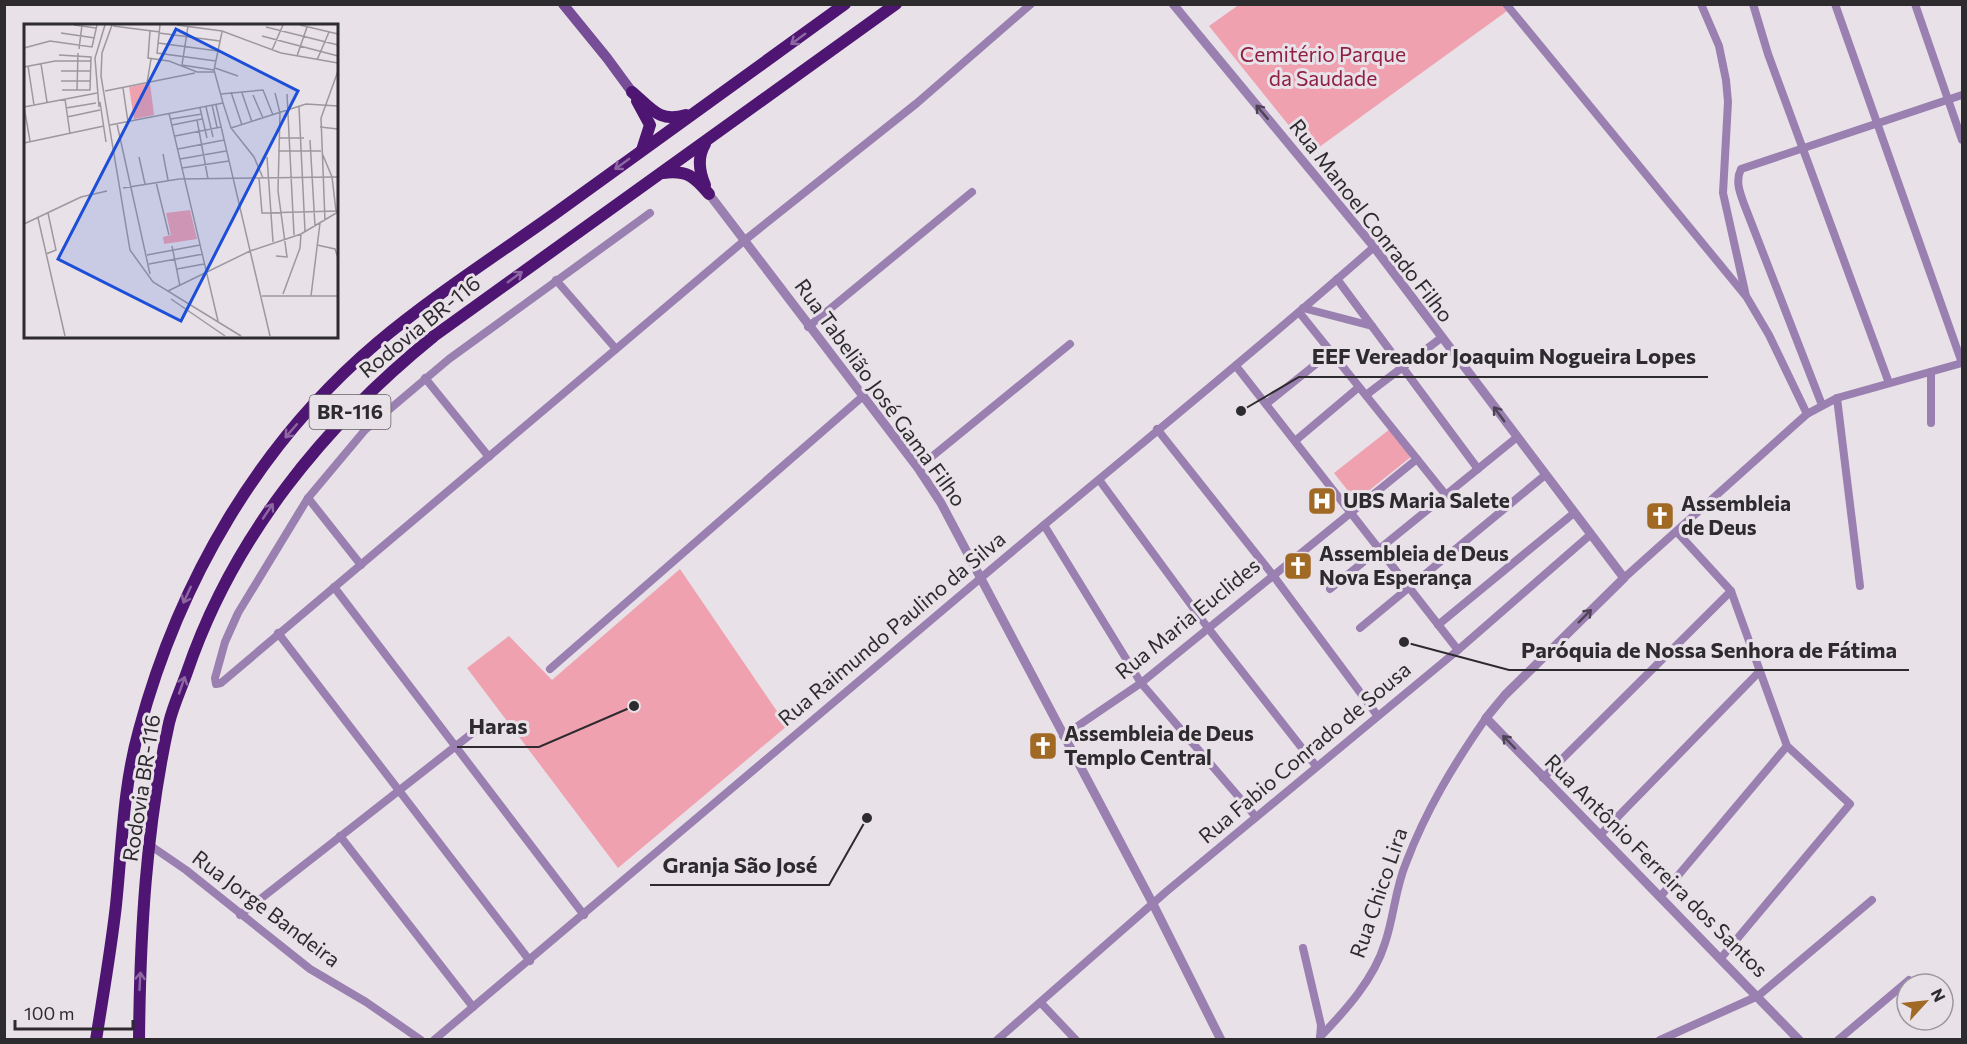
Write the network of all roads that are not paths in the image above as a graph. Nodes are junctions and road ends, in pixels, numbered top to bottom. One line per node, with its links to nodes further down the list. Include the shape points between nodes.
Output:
1 (563, 4): 11 (main road)
2 (845, 4): 14 (highway, Rodovia BR-116 / BR-116, one-way to 14)
3 (896, 4): 17 (highway, Rodovia BR-116 / BR-116)
4 (1031, 4): 24 (street, via 917,103)
5 (1173, 4): 25 (street, Rua Manoel Conrado Filho, one-way to 5)
6 (1506, 4): 28 (street)
7 (1701, 4): 28 (street, via 1719,46 1726,80 1723,193)
8 (1753, 4): 18 (street)
9 (1835, 4): 15 (street)
10 (1915, 4): 13 (street)
11 (632, 92): 14 (highway, via 663,118); 19 (highway, via 649,121 650,130)
12 (1962, 95): 13 (street)
13 (1949, 100): 15 (street); 16 (street)
14 (693, 113): 19 (highway, Rodovia BR-116 / BR-116)
15 (1878, 123): 18 (street); 36 (street)
16 (1962, 140)
17 (706, 142): 20 (highway, Rodovia BR-116 / BR-116); 22 (highway, via 700,170)
18 (1803, 147): 41 (street); 47 (street, via 1742,170 1738,178 1744,204)
19 (642, 150): 110 (highway, Rodovia BR-116 / BR-116, one-way to 110, via 379,342 307,412 241,498 184,603 138,732 125,800 116,904)
20 (662, 173): 22 (highway, via 690,174); 96 (highway, Rodovia BR-116 / BR-116, one-way to 20, via 170,722 199,637 247,545 293,477 337,425 397,366)
21 (972, 192): 31 (street)
22 (709, 194): 24 (street, Rua Tabelião José Gama Filho)
23 (650, 213): 27 (street)
24 (745, 240): 31 (street, Rua Tabelião José Gama Filho); 34 (street)
25 (1374, 247): 26 (street, Rua Raimundo Paulino da Silva); 32 (street, Rua Manoel Conrado Filho)
26 (1337, 279): 29 (street, Rua Raimundo Paulino da Silva); 30 (street)
27 (556, 280): 34 (street); 40 (street)
28 (1746, 296): 48 (street)
29 (1301, 310): 30 (street); 35 (street); 37 (street, Rua Raimundo Paulino da Silva)
30 (1372, 326): 38 (street)
31 (808, 327): 44 (street, Rua Tabelião José Gama Filho)
32 (1441, 338): 38 (street); 51 (street, Rua Manoel Conrado Filho, one-way to 32)
33 (1070, 344): 55 (street)
34 (616, 349): 53 (street)
35 (1331, 352): 42 (street); 46 (street)
36 (1962, 363): 39 (street, Rua Chico Lira)
37 (1236, 366): 46 (street); 50 (street, Rua Raimundo Paulino da Silva)
38 (1402, 368): 43 (street); 56 (street)
39 (1931, 372): 41 (street, Rua Chico Lira); 49 (street)
40 (425, 378): 53 (street); 60 (street, via 365,430)
41 (1889, 383): 45 (street, Rua Chico Lira)
42 (1359, 387): 43 (street); 52 (street)
43 (1366, 395): 54 (street)
44 (862, 397): 55 (street, Rua Tabelião José Gama Filho); 81 (street)
45 (1837, 398): 47 (street, Rua Chico Lira); 71 (street)
46 (1266, 404): 52 (street)
47 (1821, 405): 48 (street, Rua Chico Lira)
48 (1807, 414): 64 (street, Rua Chico Lira)
49 (1931, 423)
50 (1157, 429): 58 (street, Rua Raimundo Paulino da Silva); 68 (street)
51 (1516, 438): 56 (street); 57 (street, Rua Manoel Conrado Filho)
52 (1295, 441): 61 (street)
53 (489, 457): 67 (street)
54 (1417, 459): 59 (street); 61 (street, Rua Maria Euclides)
55 (918, 468): 69 (street, Rua Tabelião José Gama Filho)
56 (1478, 470): 59 (street)
57 (1544, 476): 62 (street, Rua Manoel Conrado Filho); 73 (street)
58 (1100, 481): 63 (street, Rua Raimundo Paulino da Silva); 77 (street)
59 (1445, 494): 66 (street)
60 (308, 498): 67 (street); 79 (street, via 238,613 225,642 216,684)
61 (1350, 512): 66 (street); 68 (street, Rua Maria Euclides)
62 (1574, 513): 65 (street, Rua Manoel Conrado Filho); 76 (street)
63 (1044, 525): 69 (street, Rua Raimundo Paulino da Silva); 83 (street)
64 (1677, 532): 70 (street, Rua Chico Lira); 75 (street)
65 (1590, 536): 70 (street, Rua Manoel Conrado Filho); 80 (street, Rua Fabio Conrado de Sousa)
66 (1379, 549): 73 (street); 74 (street)
67 (361, 565): 72 (street)
68 (1272, 574): 77 (street, Rua Maria Euclides); 84 (street)
69 (982, 576): 87 (street, Rua Tabelião José Gama Filho); 101 (street, Rua Raimundo Paulino da Silva)
70 (1624, 578): 85 (street, Rua Chico Lira, one-way to 70)
71 (1860, 586)
72 (334, 587): 79 (street); 88 (street)
73 (1409, 587): 76 (street); 78 (street)
74 (1330, 589)
75 (1731, 591): 82 (street); 91 (street)
76 (1438, 625): 80 (street)
77 (1208, 628): 83 (street, Rua Maria Euclides); 90 (street)
78 (1360, 628)
79 (278, 633): 92 (street)
80 (1458, 650): 84 (street, Rua Fabio Conrado de Sousa)
81 (550, 669)
82 (1758, 673): 89 (street); 94 (street)
83 (1141, 683): 87 (street, Rua Maria Euclides); 93 (street)
84 (1377, 715): 90 (street, Rua Fabio Conrado de Sousa)
85 (1486, 718): 91 (street, Rua Antônio Ferreira dos Santos, one-way to 85); 109 (street, Rua Chico Lira, via 1449,772 1420,826 1399,881 1379,960)
86 (484, 724): 88 (street)
87 (1063, 736): 99 (street, Rua Tabelião José Gama Filho)
88 (456, 746): 92 (street); 101 (street)
89 (1787, 746): 97 (street); 103 (street, via 1850,804)
90 (1316, 766): 93 (street, Rua Fabio Conrado de Sousa)
91 (1543, 778): 94 (street, Rua Antônio Ferreira dos Santos)
92 (397, 790): 95 (street); 104 (street)
93 (1256, 818): 99 (street, Rua Fabio Conrado de Sousa)
94 (1600, 835): 97 (street, Rua Antônio Ferreira dos Santos)
95 (340, 837): 100 (street); 108 (street)
96 (151, 846): 100 (street, Rua Jorge Bandeira); 111 (highway, Rodovia BR-116 / BR-116, one-way to 96, via 142,935)
97 (1660, 897): 103 (street, Rua Antônio Ferreira dos Santos)
98 (1872, 900): 106 (street)
99 (1153, 904): 107 (street, Rua Fabio Conrado de Sousa); 116 (street, Rua Tabelião José Gama Filho)
100 (240, 915): 112 (street, Rua Jorge Bandeira, via 310,969)
101 (584, 915): 104 (street, Rua Raimundo Paulino da Silva)
102 (1303, 948): 109 (street, via 1321,1024)
103 (1721, 958): 106 (street, Rua Antônio Ferreira dos Santos)
104 (530, 961): 108 (street, Rua Raimundo Paulino da Silva)
105 (1895, 992): 119 (street)
106 (1758, 996): 117 (street); 118 (street, Rua Antônio Ferreira dos Santos)
107 (1041, 1003): 114 (street, Rua Fabio Conrado de Sousa); 115 (street)
108 (473, 1007): 113 (street, Rua Raimundo Paulino da Silva)
109 (1320, 1038)
110 (96, 1040)
111 (139, 1040)
112 (421, 1040)
113 (434, 1040)
114 (996, 1040)
115 (1076, 1040)
116 (1221, 1040)
117 (1660, 1040)
118 (1799, 1040)
119 (1838, 1040)

